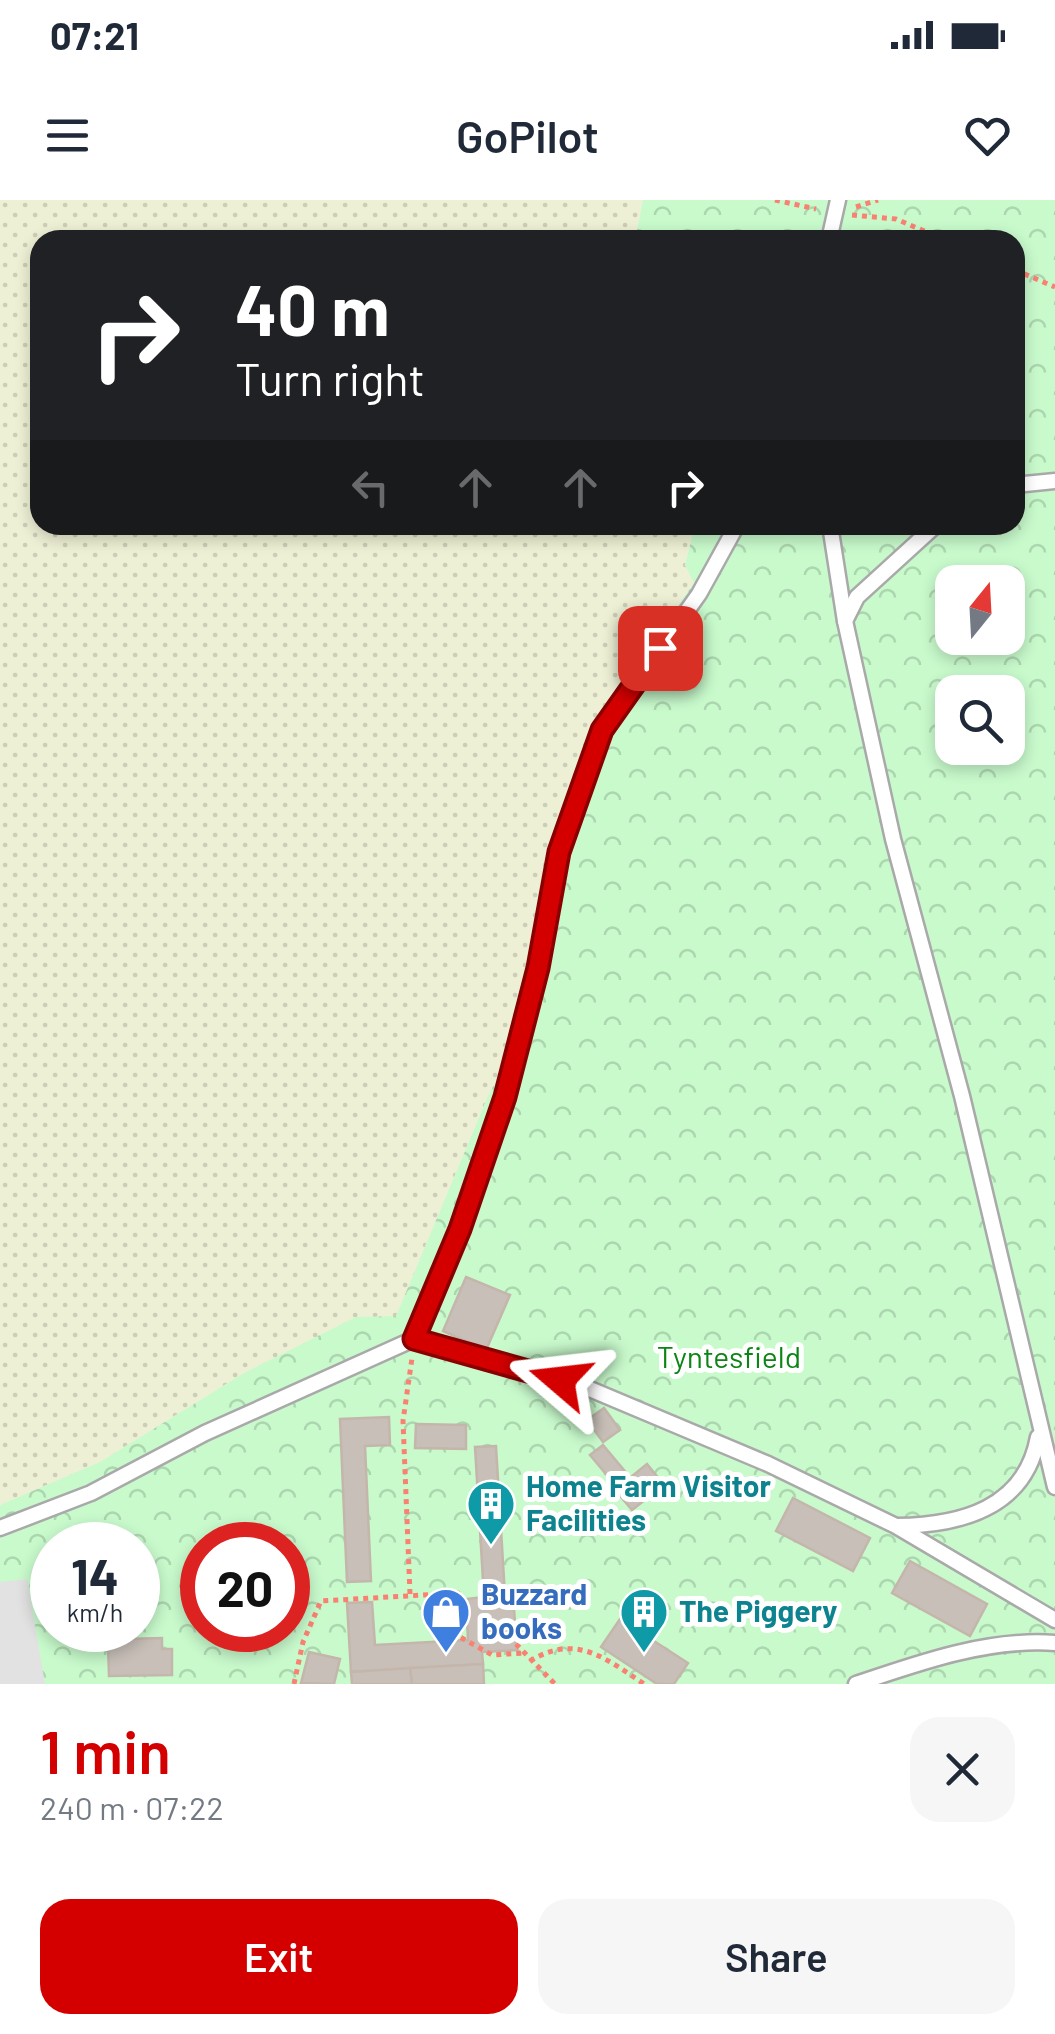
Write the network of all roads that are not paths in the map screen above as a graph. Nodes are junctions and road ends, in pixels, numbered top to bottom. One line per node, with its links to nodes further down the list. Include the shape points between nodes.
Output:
1 (1055, 481): 2 (lane)
2 (1025, 484)
3 (731, 535): 7 (lane, via 699,594 602,730 559,852 505,1097)
4 (832, 535): 6 (lane)
5 (925, 535): 6 (lane, via 857,597)
6 (845, 621): 8 (lane)
7 (414, 1339): 10 (lane, via 585,1387); 11 (lane, via 205,1433 91,1493)
8 (1039, 1429): 9 (lane); 10 (lane, via 1027,1468 984,1510 947,1524)
9 (1055, 1488)
10 (896, 1526): 12 (lane)
11 (0, 1528)
12 (1055, 1620)
13 (1055, 1644): 14 (lane, via 1026,1641 922,1662)
14 (856, 1684)

